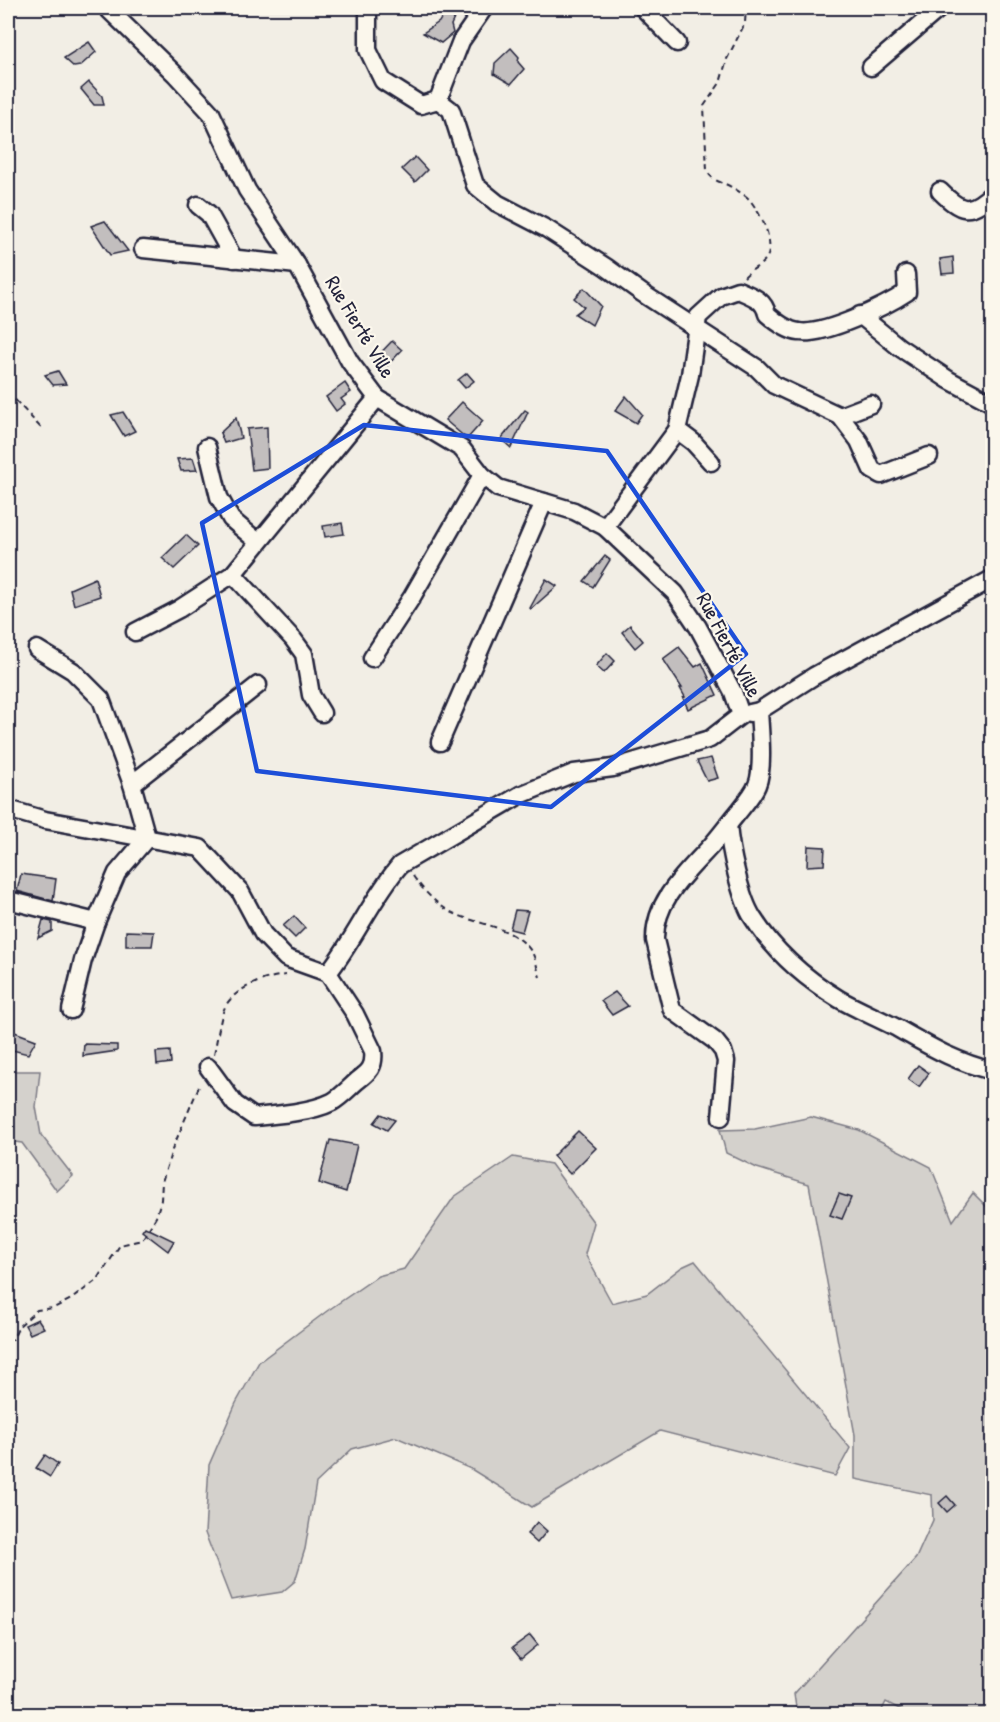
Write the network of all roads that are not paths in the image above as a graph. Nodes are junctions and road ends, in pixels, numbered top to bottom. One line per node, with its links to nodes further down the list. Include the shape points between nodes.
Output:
1 (107, 8): 14 (street, Rue Fierté Ville, via 211,113 247,190)
2 (368, 8): 8 (street, via 368,50 383,81 421,105)
3 (484, 8): 8 (street, via 461,41)
4 (643, 8): 6 (street)
5 (940, 8): 7 (street)
6 (677, 44)
7 (871, 67)
8 (438, 100): 17 (street, via 451,110 475,185 497,203 547,229)
9 (940, 191): 10 (street, via 955,207 966,209 980,205)
10 (993, 194)
11 (198, 205): 13 (street, via 209,214)
12 (143, 249): 13 (street)
13 (234, 259): 14 (street)
14 (297, 265): 18 (street, Rue Fierté Ville, via 350,362)
15 (906, 274): 16 (street, via 907,292)
16 (860, 315): 17 (street, via 841,324 798,332 766,314 765,306 757,299 738,290 721,296 708,307 698,317); 19 (street, via 899,347)
17 (696, 327): 21 (street, via 757,368 774,385); 22 (street, via 690,375)
18 (377, 398): 26 (street, Rue Fierté Ville, via 462,449); 29 (street)
19 (993, 403)
20 (871, 404): 21 (street)
21 (840, 417): 24 (street, via 859,441 872,470 881,475)
22 (676, 430): 25 (street); 28 (street)
23 (207, 447): 29 (street, via 219,497 231,519)
24 (929, 456)
25 (711, 462)
26 (482, 475): 27 (street, Rue Fierté Ville, via 498,488); 34 (street, via 412,597)
27 (544, 502): 28 (street, Rue Fierté Ville, via 574,511); 39 (street)
28 (605, 527): 38 (street, Rue Fierté Ville, via 675,593 728,682)
29 (258, 542): 30 (street)
30 (233, 574): 32 (street); 37 (street, via 304,654 310,695)
31 (993, 579): 36 (street, via 814,676)
32 (135, 632)
33 (37, 649): 40 (street, via 73,671 101,699)
34 (372, 657)
35 (258, 685): 40 (street)
36 (759, 711): 38 (street); 42 (street, via 760,774 757,785)
37 (322, 713)
38 (741, 715): 46 (street, Rue Fierté Ville, via 710,739 613,768 574,772 520,795 400,865)
39 (440, 742)
40 (132, 784): 43 (street)
41 (8, 809): 43 (street, via 45,820)
42 (728, 825): 49 (street, via 752,917 793,964 841,1000 951,1059); 50 (street, via 677,883 655,928 672,1010 723,1051 726,1061)
43 (147, 838): 45 (street, via 117,873); 46 (street, via 200,848 240,891 263,934 286,958)
44 (8, 900): 45 (street)
45 (96, 922): 47 (street)
46 (328, 973): 48 (street, via 355,1014 374,1057 369,1071 333,1101 320,1107 254,1117 235,1104)
47 (71, 1010)
48 (208, 1067)
49 (993, 1071)
50 (721, 1117)

